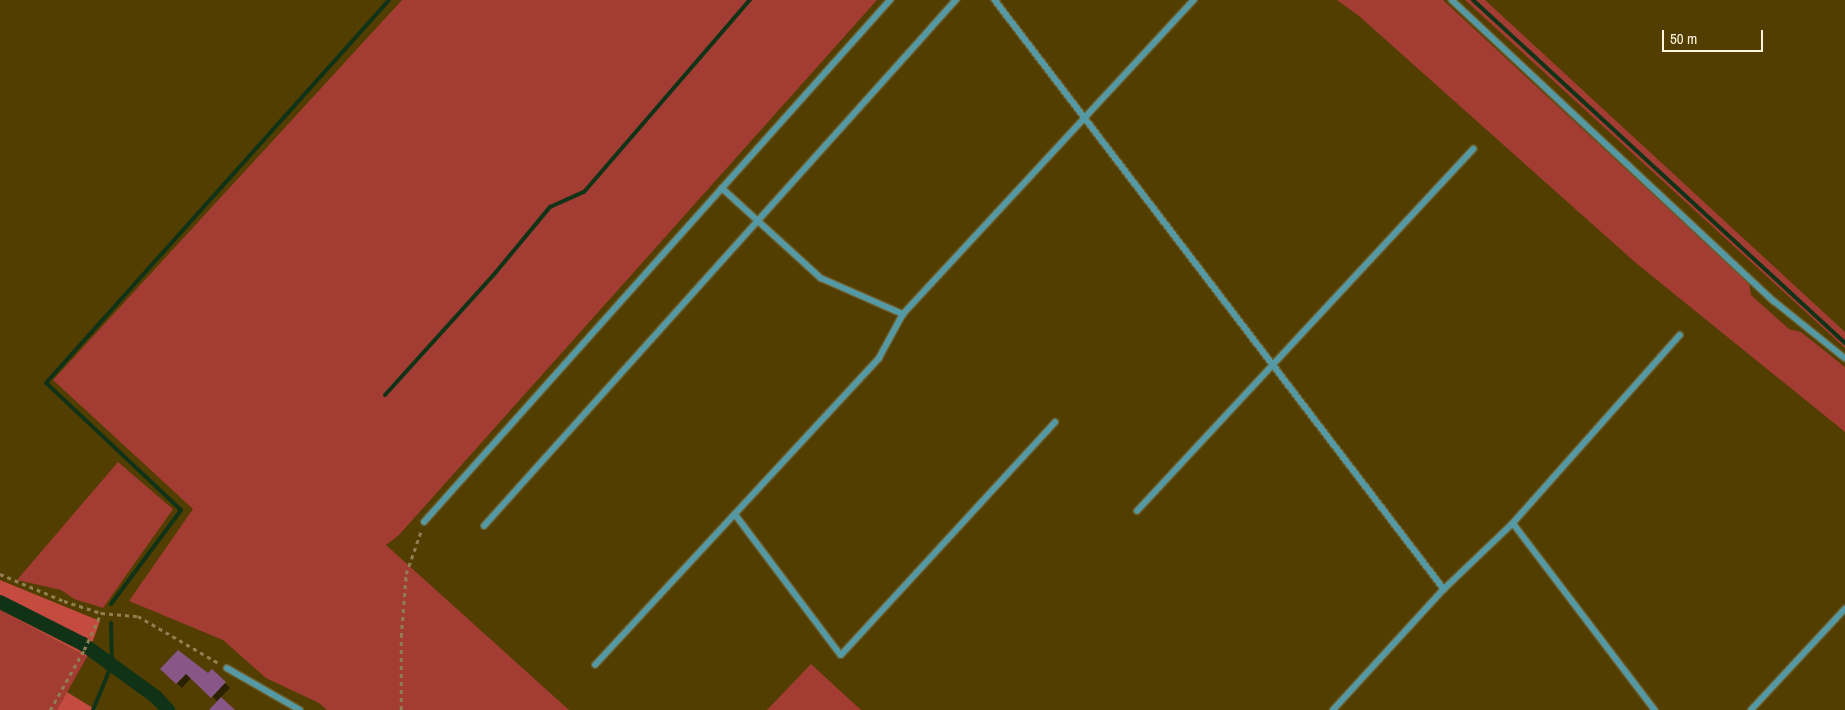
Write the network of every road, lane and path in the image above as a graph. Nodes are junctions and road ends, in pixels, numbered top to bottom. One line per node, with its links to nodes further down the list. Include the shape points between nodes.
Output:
1 (890, 0): 8 (lane)
2 (956, 0): 9 (lane)
3 (995, 0): 6 (lane)
4 (1194, 0): 6 (lane)
5 (1452, 0): 12 (lane, via 1774,301)
6 (1086, 116): 10 (lane); 13 (lane)
7 (1474, 149): 13 (lane)
8 (722, 188): 9 (lane); 17 (lane)
9 (758, 221): 10 (lane, via 821,278); 19 (lane)
10 (903, 314): 16 (lane, via 879,358)
11 (1680, 336): 18 (lane)
12 (1845, 358)
13 (1273, 364): 15 (lane); 21 (lane)
14 (1055, 422): 16 (lane, via 841,655)
15 (1137, 511)
16 (735, 514): 24 (lane)
17 (424, 522): 28 (path, via 406,574 401,637)
18 (1513, 522): 21 (lane); 30 (lane)
19 (484, 526)
20 (0, 574): 23 (path)
21 (1444, 589): 29 (lane)
22 (1845, 609): 31 (lane)
23 (101, 613): 25 (path, via 138,616); 26 (path)
24 (595, 665)
25 (226, 668): 27 (lane)
26 (50, 710)
27 (300, 710)
28 (401, 710)
29 (1333, 710)
30 (1655, 710)
31 (1751, 710)

